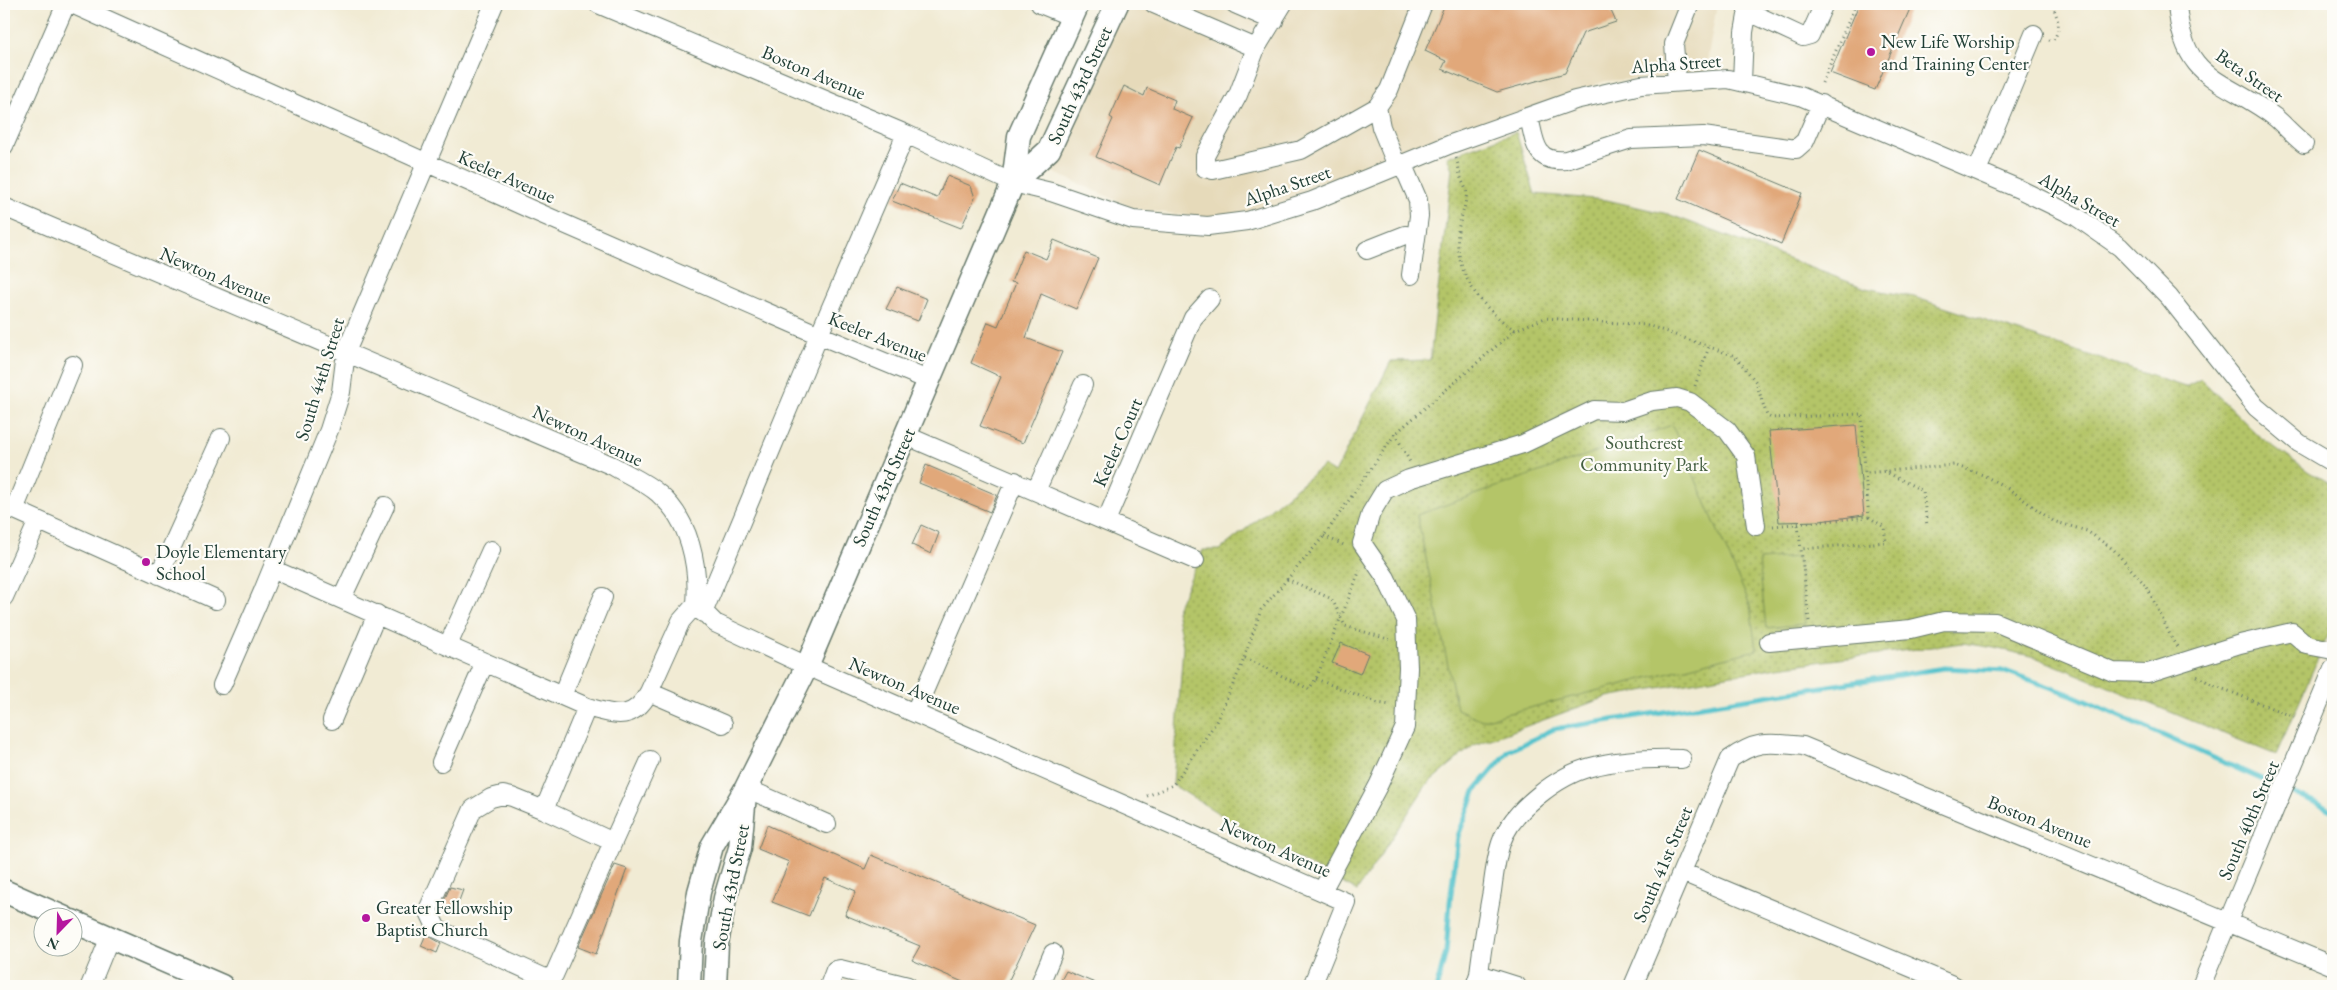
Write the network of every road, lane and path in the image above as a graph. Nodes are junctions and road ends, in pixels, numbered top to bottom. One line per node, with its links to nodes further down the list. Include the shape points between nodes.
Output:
1 (66, 4): 30 (street)
2 (72, 4): 31 (street, Keeler Avenue)
3 (494, 4): 31 (street, South 44th Street)
4 (598, 4): 27 (street, Boston Avenue)
5 (1040, 4): 17 (street)
6 (1117, 4): 34 (main road, South 43rd Street, via 1049,150)
7 (1154, 4): 20 (street)
8 (1235, 4): 18 (street)
9 (1283, 4): 18 (street)
10 (1423, 4): 25 (street, via 1389,90)
11 (1690, 4): 21 (street, via 1674,44)
12 (1824, 4): 16 (street, via 1810,36 1803,37)
13 (1856, 4): 23 (path)
14 (2052, 4): 19 (path, via 2059,23 2055,38 2052,41)
15 (2177, 4): 29 (street, Beta Street, via 2178,28 2202,72 2275,118)
16 (1748, 8): 22 (street)
17 (1075, 11): 34 (main road, South 43rd Street, via 1018,139)
18 (1274, 21): 20 (street)
19 (2034, 34): 33 (street)
20 (1256, 48): 25 (street, via 1238,95 1205,156 1205,168 1213,170 1301,150)
21 (1677, 82): 22 (street, Alpha Street, via 1728,79); 26 (street, Alpha Street, via 1641,84 1575,100)
22 (1742, 82): 24 (street, Alpha Street)
23 (1822, 83)
24 (1821, 104): 26 (street, via 1805,141 1796,149 1703,136 1640,139 1556,161 1536,150); 33 (street, Alpha Street)
25 (1377, 107): 32 (street, via 1381,127)
26 (1529, 117): 28 (street, Alpha Street)
27 (906, 134): 34 (street, Boston Avenue); 41 (street)
28 (1451, 144): 32 (street, Alpha Street); 40 (path, via 1462,181 1467,187 1458,232 1459,258 1475,294 1496,318)
29 (2304, 144)
30 (4, 146)
31 (426, 163): 41 (street, Keeler Avenue); 43 (street, South 44th Street)
32 (1400, 164): 34 (street, Alpha Street, via 1312,201 1247,221 1208,226 1133,220 1051,192); 36 (street, via 1418,200)
33 (1977, 171): 52 (street, Alpha Street, via 2053,204 2120,247 2169,297 2256,407 2299,443)
34 (1013, 183): 45 (main road, South 43rd Street)
35 (4, 207): 43 (street, Newton Avenue)
36 (1416, 236): 37 (street, via 1404,235); 38 (street)
37 (1366, 250)
38 (1411, 275)
39 (1210, 299): 62 (street, Keeler Court, via 1193,318)
40 (1515, 330)
41 (819, 335): 45 (street, Keeler Avenue); 79 (street)
42 (1709, 347): 47 (path)
43 (346, 352): 72 (street, South 44th Street, via 341,392 329,430); 79 (street, Newton Avenue, via 613,466 659,493 676,514 689,541)
44 (74, 364): 59 (street)
45 (928, 380): 50 (main road, South 43rd Street)
46 (1083, 385): 57 (street)
47 (1690, 402): 55 (street, via 1677,398 1652,401 1623,411 1594,410 1523,444); 64 (street, via 1726,430 1746,456)
48 (1767, 416): 54 (path, via 1862,414)
49 (1395, 434): 55 (path)
50 (907, 436): 56 (street); 90 (main road, South 43rd Street, via 879,492)
51 (221, 438): 73 (street)
52 (2333, 463)
53 (1883, 471): 54 (path); 65 (path, via 1923,491); 88 (path, via 1954,464 2009,489 2053,521 2087,531 2103,541 2132,567 2148,587)
54 (1865, 473): 60 (path)
55 (1417, 477): 85 (street, via 1385,490 1371,513 1362,543 1386,578 1406,620)
56 (1015, 481): 57 (street); 98 (street)
57 (1036, 490): 62 (street)
58 (384, 506): 77 (street)
59 (9, 508): 61 (street)
60 (1869, 517): 63 (path); 68 (path, via 1884,527 1886,542)
61 (38, 521): 73 (street); 75 (street)
62 (1106, 521): 70 (street)
63 (1798, 525): 64 (path); 68 (path)
64 (1756, 526)
65 (1927, 526)
66 (1324, 536): 67 (path)
67 (1348, 547)
68 (1801, 549): 82 (path)
69 (491, 550): 84 (street)
70 (1194, 560)
71 (1358, 560): 81 (path, via 1360,570)
72 (272, 569): 77 (street); 93 (street, South 44th Street)
73 (159, 575): 78 (street)
74 (1287, 579): 81 (path, via 1332,599)
75 (4, 597)
76 (603, 597): 95 (street)
77 (342, 598): 80 (street)
78 (216, 600)
79 (700, 609): 90 (street, Newton Avenue, via 715,622); 94 (street, via 681,622)
80 (376, 614): 84 (street); 99 (street)
81 (1340, 621): 85 (path, via 1344,626); 92 (path)
82 (1811, 639): 83 (street); 88 (street, via 1911,629 1944,621 1995,622 2113,672 2148,673)
83 (1769, 642)
84 (448, 646): 89 (street)
85 (1408, 646): 97 (street)
86 (2333, 650): 88 (street, via 2307,645 2292,632)
87 (1245, 658): 92 (path, via 1309,689)
88 (2186, 661): 101 (path, via 2198,677 2211,684)
89 (485, 662): 95 (street); 105 (street)
90 (807, 666): 98 (street, Newton Avenue); 106 (main road, South 43rd Street)
91 (2333, 669): 101 (street, South 40th Street)
92 (1316, 678): 97 (path, via 1378,703)
93 (222, 685)
94 (649, 692): 96 (street, via 637,708 625,714 616,716); 100 (street)
95 (562, 696): 96 (street)
96 (587, 707): 107 (street)
97 (1406, 708): 112 (street, via 1405,727 1394,753)
98 (915, 712): 112 (street, Newton Avenue)
99 (332, 720)
100 (723, 724)
101 (2311, 725): 114 (street, South 40th Street)
102 (1682, 759): 119 (street, via 1634,760 1590,767 1556,783 1518,814 1501,842)
103 (1730, 759): 110 (street, South 41st Street); 114 (street, Boston Avenue, via 1764,742 1803,746)
104 (650, 760): 109 (street)
105 (441, 762)
106 (746, 788): 108 (street); 122 (main road, South 43rd Street, via 712,846 699,892 691,941); 123 (main road, South 43rd Street, via 740,848 725,898 717,944)
107 (544, 810): 109 (street); 109 (street, via 503,795 473,808 428,910 437,929 549,978 554,975)
108 (827, 824)
109 (613, 842)
110 (1682, 872): 129 (street, South 41st Street); 130 (street)
111 (4, 891): 113 (main road)
112 (1322, 891): 127 (street, Newton Avenue, via 1346,902)
113 (42, 908)
114 (2228, 922): 118 (street, Boston Avenue); 131 (street, South 40th Street)
115 (82, 925): 116 (main road)
116 (110, 937): 120 (street); 121 (main road)
117 (1053, 953): 126 (street)
118 (2333, 966)
119 (1477, 980): 128 (street)
120 (90, 986)
121 (222, 986)
122 (689, 986)
123 (715, 986)
124 (829, 986): 125 (street, via 831,976 840,968)
125 (908, 986)
126 (1039, 986)
127 (1312, 986)
128 (1517, 986)
129 (1633, 986)
130 (1955, 986)
131 (2201, 986)

